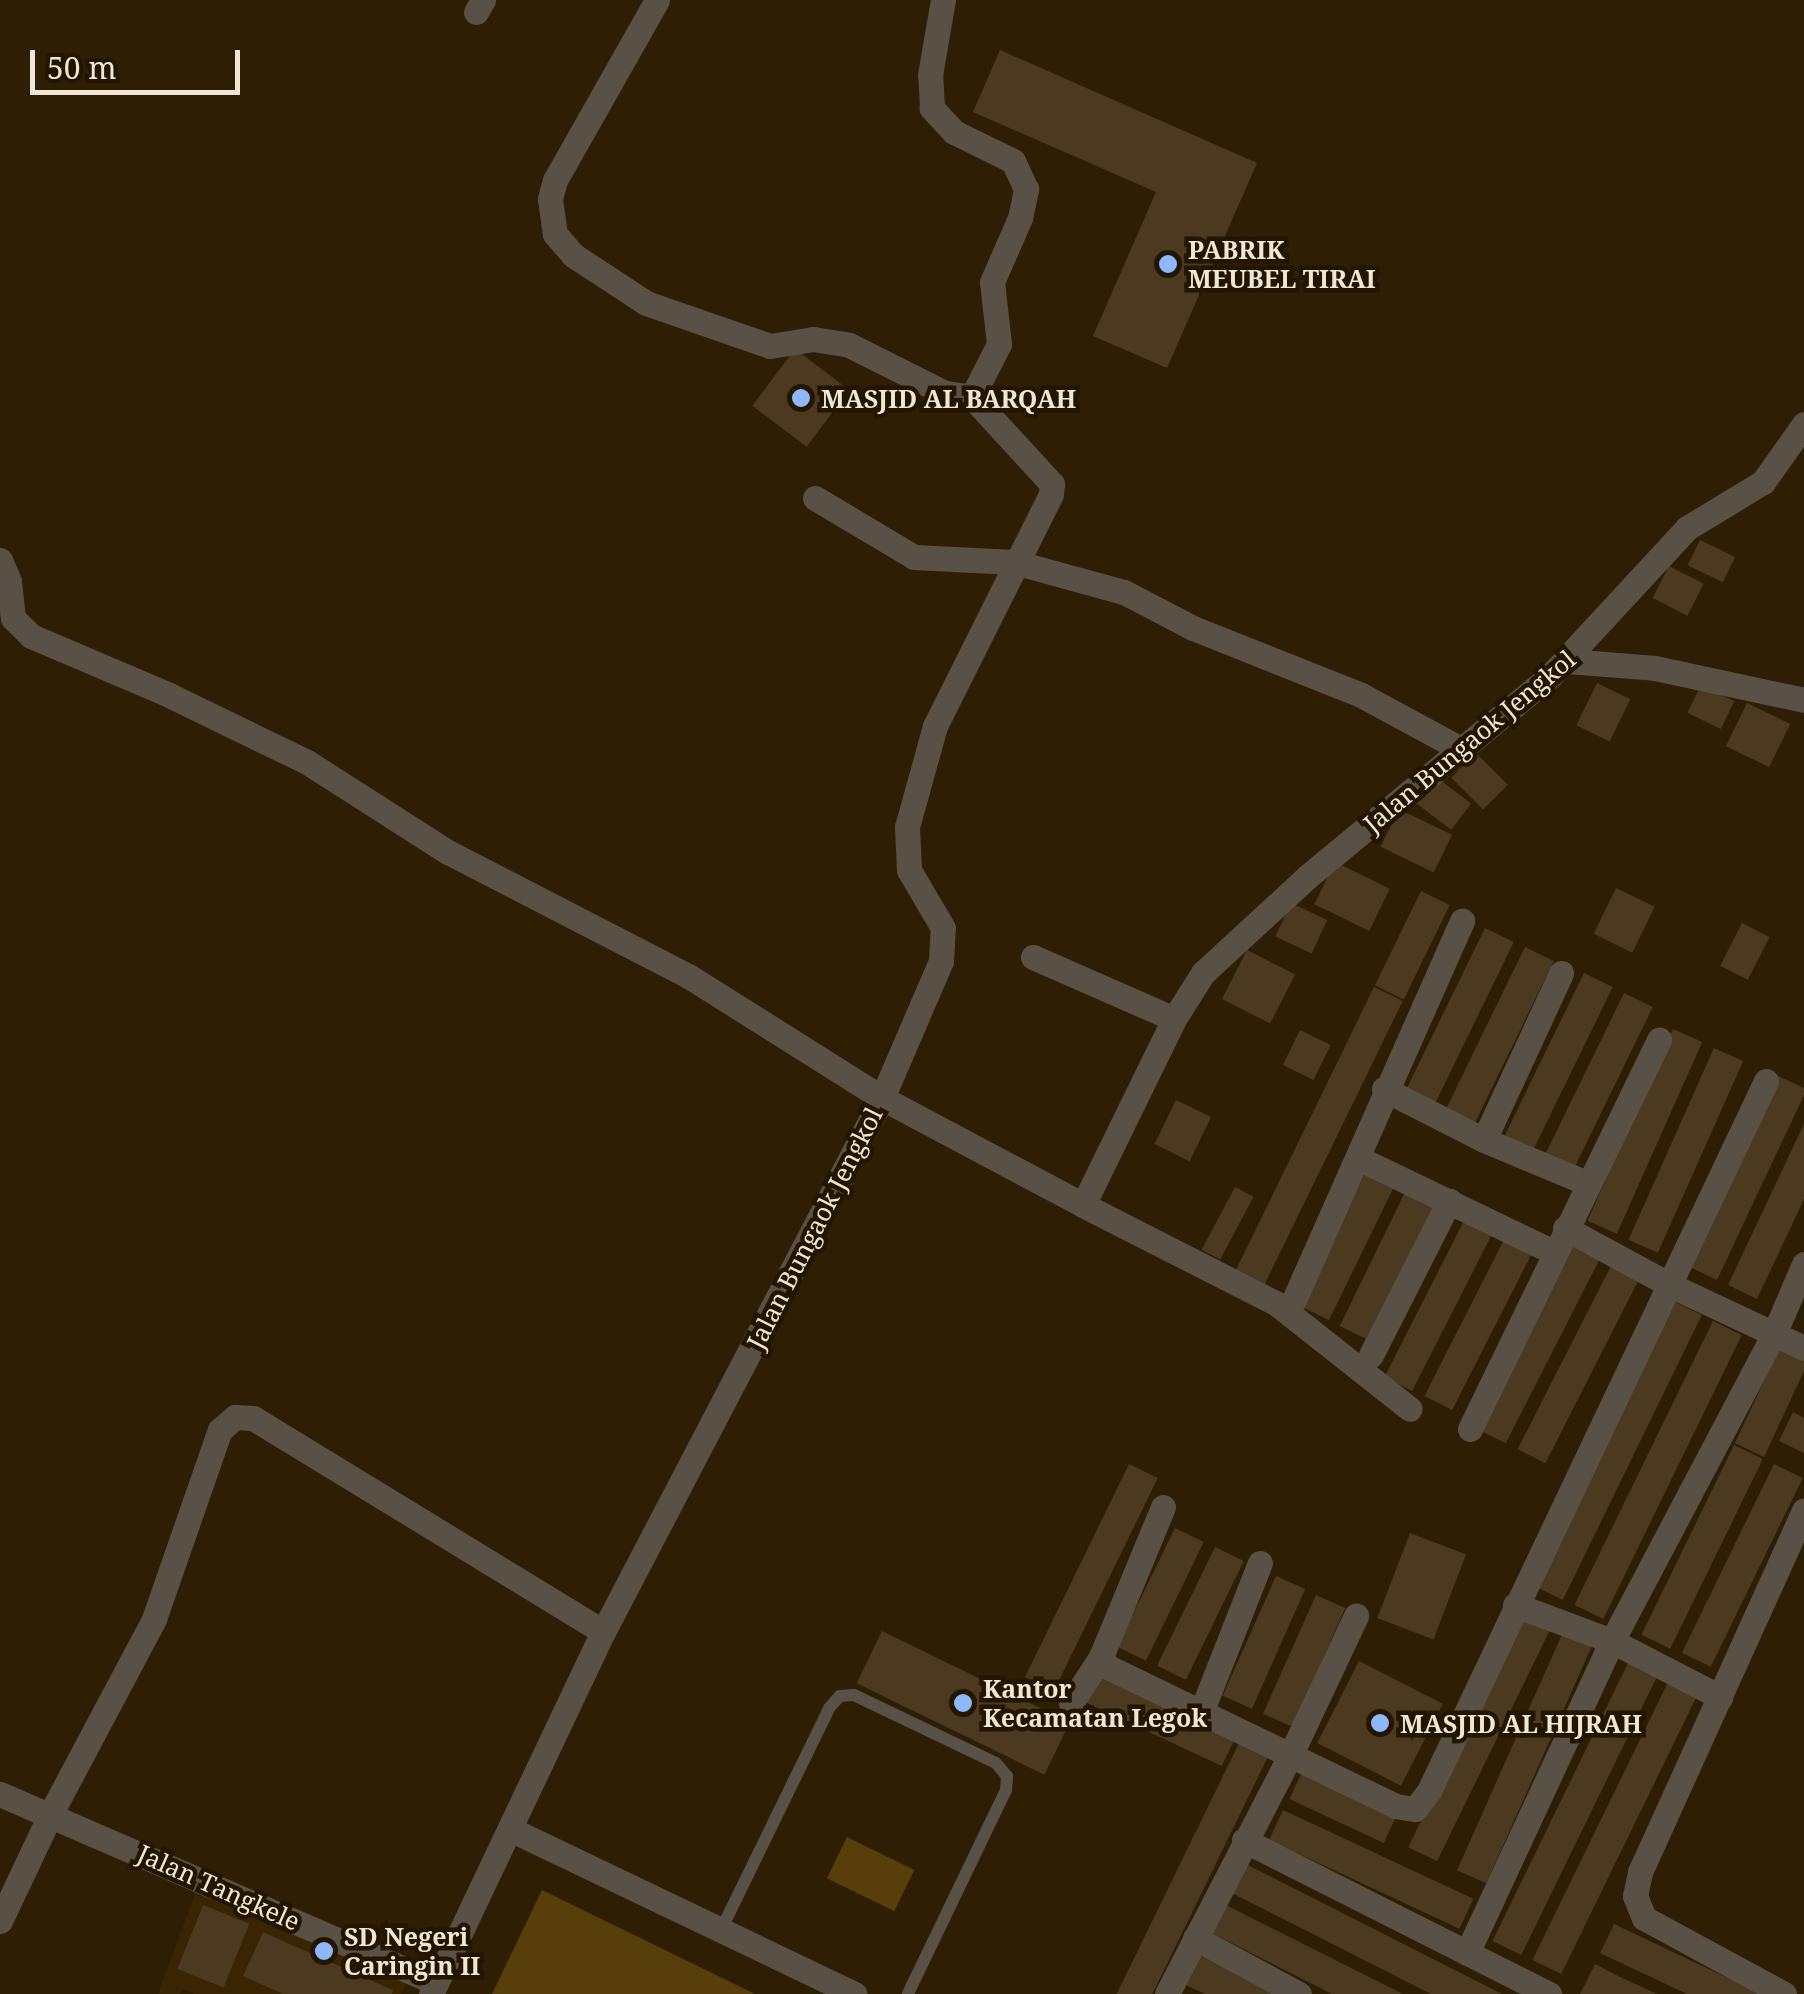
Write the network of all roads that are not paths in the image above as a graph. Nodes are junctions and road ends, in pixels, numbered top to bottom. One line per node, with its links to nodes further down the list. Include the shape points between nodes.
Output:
1 (656, 0): 3 (street, via 556,180 550,199 555,234 572,256 646,303 770,346 813,339 849,345 945,393)
2 (943, 0): 3 (street, via 930,75 932,108 954,132 1013,161 1026,189 992,282 1000,344)
3 (972, 397): 7 (street, via 1052,484)
4 (1804, 424): 8 (street, Jalan Bungaok Jengkol, via 1763,482 1687,528)
5 (816, 498): 7 (street, via 914,558)
6 (0, 560): 18 (street, via 12,618 31,636 307,762 448,852 690,977)
7 (1014, 562): 10 (street, via 1124,592 1194,628 1362,695); 18 (street, via 935,726 912,807 905,840 910,870 937,911 944,943)
8 (1567, 661): 9 (street, via 1656,668); 10 (street, Jalan Bungaok Jengkol)
9 (1804, 700)
10 (1462, 749): 14 (street, Jalan Bungaok Jengkol, via 1203,974)
11 (1462, 921): 17 (street)
12 (1033, 957): 14 (street)
13 (1560, 972): 19 (street)
14 (1174, 1019): 23 (street, Jalan Bungaok Jengkol)
15 (1658, 1039): 21 (street)
16 (1766, 1081): 27 (street)
17 (1384, 1089): 19 (street); 20 (street)
18 (882, 1098): 23 (street, Jalan Bungaok Jengkol); 39 (street, Jalan Bungaok Jengkol)
19 (1484, 1140): 21 (street)
20 (1360, 1159): 22 (street); 28 (street)
21 (1587, 1183): 24 (street)
22 (1449, 1201): 25 (street); 31 (street)
23 (1083, 1206): 32 (street, via 1277,1304)
24 (1566, 1228): 25 (street); 27 (street)
25 (1553, 1252): 33 (street)
26 (1804, 1264): 29 (street)
27 (1670, 1285): 29 (street); 37 (street)
28 (1294, 1300)
29 (1774, 1334): 30 (street); 40 (street)
30 (1804, 1348)
31 (1372, 1355)
32 (1410, 1409)
33 (1470, 1429)
34 (1164, 1507): 41 (street)
35 (1804, 1511): 42 (street)
36 (1260, 1563): 44 (street)
37 (1515, 1605): 40 (street); 45 (street, via 1429,1791 1414,1809 1395,1806)
38 (1356, 1616): 45 (street)
39 (602, 1632): 47 (street, via 253,1418 235,1417 220,1430 154,1620); 48 (street, Jalan Bungaok Jengkol)
40 (1612, 1641): 42 (street); 53 (street)
41 (1100, 1656): 43 (street); 44 (street, via 1108,1667)
42 (1720, 1696): 60 (street, via 1636,1883 1637,1908 1644,1918)
43 (1070, 1703)
44 (1202, 1710): 45 (street)
45 (1291, 1754): 49 (street)
46 (0, 1794): 47 (street, Jalan Tangkele)
47 (50, 1813): 50 (street); 54 (street, Jalan Tangkele)
48 (510, 1830): 51 (street); 54 (street, Jalan Bungaok Jengkol)
49 (1244, 1840): 52 (street); 53 (street)
50 (0, 1921)
51 (720, 1931): 55 (street); 56 (lane, via 830,1707 840,1696 854,1695 996,1762 1008,1776)
52 (1195, 1938): 57 (street); 58 (street)
53 (1468, 1953): 59 (street)
54 (434, 1989)
55 (854, 1994)
56 (908, 1994)
57 (1168, 1994)
58 (1299, 1994)
59 (1550, 1994)
60 (1784, 1994)

